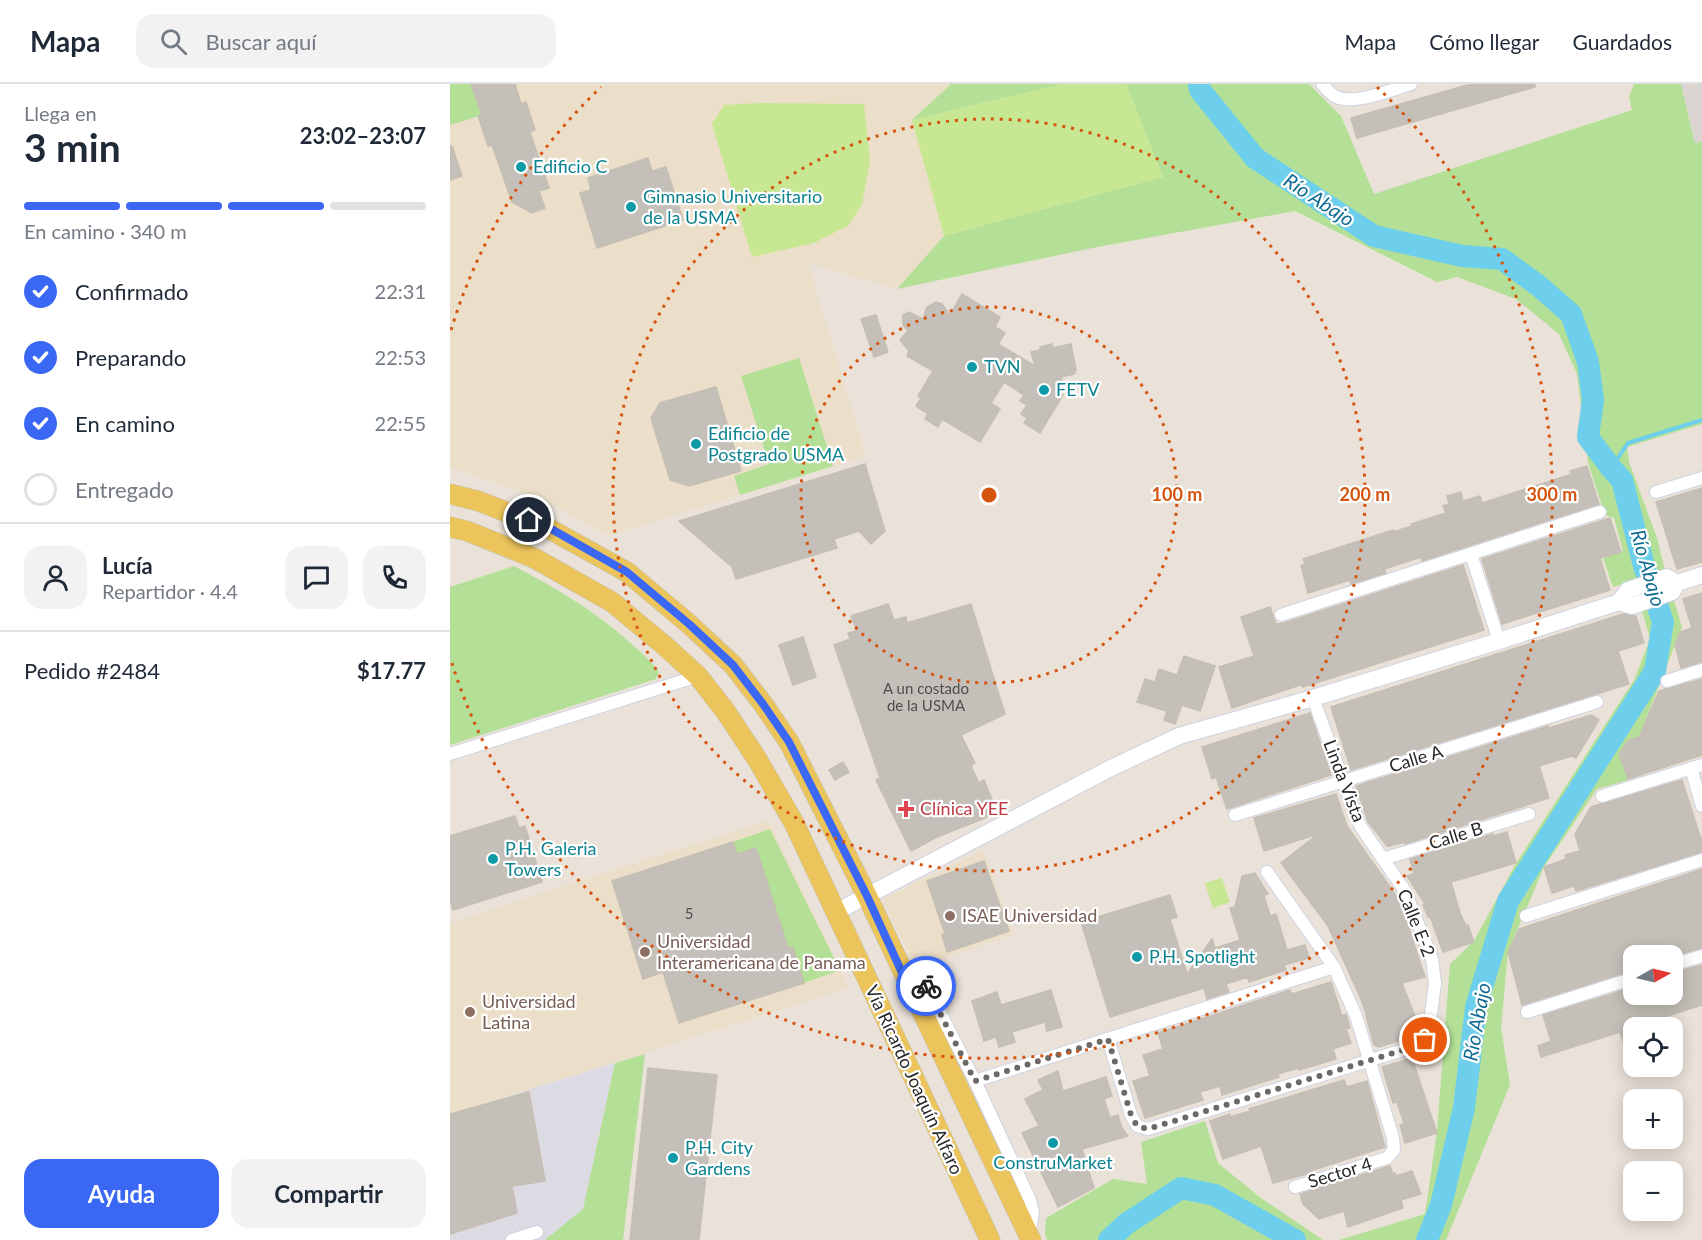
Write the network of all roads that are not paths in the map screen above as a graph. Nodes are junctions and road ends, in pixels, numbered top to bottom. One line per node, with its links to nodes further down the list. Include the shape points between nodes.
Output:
1 (1322, 84): 2 (street, via 1334,96 1348,100)
2 (1411, 84)
3 (1702, 478): 4 (street)
4 (1656, 492)
5 (450, 494): 27 (main road, Vía Ricardo Joaquín Alfaro, via 546,526 627,572 733,665 789,742)
6 (1600, 512): 8 (street)
7 (450, 527): 13 (main road, Vía Ricardo Joaquín Alfaro, via 534,558 612,602)
8 (1471, 554): 10 (street); 11 (street)
9 (1702, 575): 11 (street)
10 (1281, 615)
11 (1499, 641): 15 (street)
12 (1702, 670): 14 (street)
13 (698, 676): 17 (street); 28 (main road, Vía Ricardo Joaquín Alfaro, via 726,712 783,803)
14 (1667, 681)
15 (1313, 698): 19 (street, Linda Vista); 27 (street, via 1179,736)
16 (1597, 702): 19 (street, Calle A)
17 (450, 754)
18 (1697, 767): 20 (street); 21 (street)
19 (1343, 782): 23 (street, Calle A); 24 (street, Linda Vista, via 1361,827)
20 (1602, 796)
21 (1702, 806)
22 (1529, 814): 24 (street, Calle B)
23 (1235, 815)
24 (1383, 859): 37 (street, Calle E-2, via 1405,891 1432,958 1435,983 1425,1040)
25 (1702, 860): 29 (street)
26 (1267, 872): 32 (street)
27 (867, 896): 28 (street); 33 (main road, Vía Ricardo Joaquín Alfaro)
28 (834, 913): 43 (main road, Vía Ricardo Joaquín Alfaro)
29 (1526, 916)
30 (1702, 956): 31 (street)
31 (1683, 962)
32 (1334, 968): 36 (street); 37 (street, via 1356,1017)
33 (904, 977): 38 (street, via 922,981 928,989); 41 (main road, Vía Ricardo Joaquín Alfaro)
34 (1623, 981): 35 (street)
35 (1527, 1012)
36 (1108, 1039): 37 (street, via 1131,1115 1137,1126 1148,1129); 38 (street)
37 (1369, 1060): 39 (street, Sector 4, via 1394,1150 1387,1158)
38 (975, 1081): 41 (street, via 1030,1200)
39 (1295, 1187)
40 (537, 1232): 42 (street)
41 (1030, 1238)
42 (512, 1240)
43 (990, 1240)

